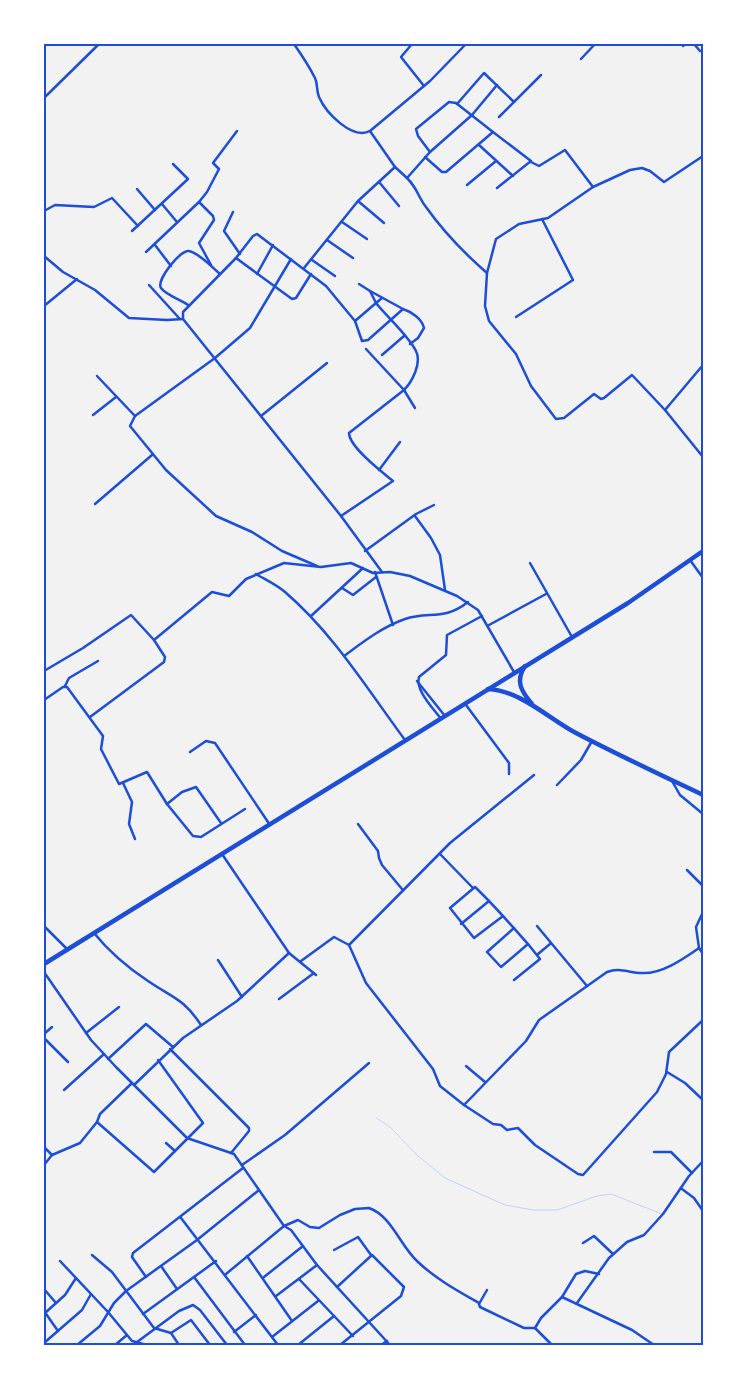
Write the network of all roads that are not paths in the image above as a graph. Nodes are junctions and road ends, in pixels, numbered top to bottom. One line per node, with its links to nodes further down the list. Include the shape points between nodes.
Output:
1 (99, 44): 12 (street)
2 (294, 44): 18 (street, via 314,77 319,98 337,119 357,134)
3 (412, 44): 11 (street, via 401,57)
4 (466, 44): 11 (street)
5 (595, 44): 8 (street)
6 (694, 44): 7 (street)
7 (700, 51)
8 (581, 59)
9 (541, 75): 13 (street)
10 (497, 85): 13 (street); 14 (street, via 484,73); 15 (street)
11 (424, 86): 18 (street)
12 (44, 98)
13 (514, 102): 16 (street)
14 (457, 104): 15 (street); 21 (street, via 448,102 416,130)
15 (472, 115): 19 (street); 21 (street)
16 (499, 116)
17 (237, 131): 36 (street, via 213,163 219,169)
18 (370, 131): 27 (street)
19 (493, 132): 20 (street); 25 (street)
20 (479, 145): 23 (street, via 444,172); 24 (street)
21 (430, 152): 23 (street)
22 (703, 156): 32 (street, via 664,182 642,168)
23 (425, 157): 29 (street)
24 (496, 161): 28 (street); 31 (street)
25 (531, 162): 28 (street); 32 (street, via 539,166 564,150)
26 (173, 164): 37 (street, via 188,179)
27 (395, 167): 29 (street); 30 (street)
28 (513, 176): 33 (street)
29 (407, 178): 62 (street, via 438,223)
30 (379, 182): 35 (street); 38 (street)
31 (467, 185)
32 (593, 187): 42 (street)
33 (497, 188)
34 (137, 189): 39 (street)
35 (358, 201): 44 (street); 45 (street)
36 (199, 202): 43 (street); 60 (street, via 214,220 199,243)
37 (161, 204): 39 (street); 43 (street)
38 (399, 206)
39 (156, 210): 46 (street)
40 (44, 211): 46 (street, via 55,205 94,207 112,198)
41 (233, 212): 53 (street, via 224,231)
42 (542, 220): 62 (street, via 519,224 497,237); 77 (street, via 573,280)
43 (177, 222): 50 (street)
44 (342, 222): 48 (street); 49 (street)
45 (384, 223)
46 (138, 226): 47 (street)
47 (132, 232)
48 (367, 239)
49 (327, 240): 56 (street); 58 (street)
50 (154, 245): 52 (street); 59 (street)
51 (273, 245): 53 (street, via 255,234); 57 (street); 64 (street)
52 (146, 252)
53 (240, 254): 55 (street)
54 (44, 256): 67 (street, via 62,272)
55 (236, 258): 63 (street); 64 (street)
56 (353, 258)
57 (291, 259): 61 (street); 70 (street)
58 (312, 260): 61 (street); 66 (street)
59 (171, 266): 60 (street, via 187,250); 74 (street, via 162,277 160,287)
60 (212, 266): 63 (street)
61 (304, 268): 65 (street)
62 (487, 272): 92 (street, via 485,306 489,321 516,354 531,386 556,419 564,418 594,394 604,398 632,375)
63 (220, 274): 74 (street)
64 (257, 274): 70 (street)
65 (311, 274): 70 (street, via 296,298 289,298); 79 (street, via 326,286)
66 (335, 276)
67 (77, 279): 75 (street); 78 (street, via 129,318)
68 (149, 284): 78 (street)
69 (359, 284): 71 (street)
70 (274, 287): 85 (street, via 250,328)
71 (370, 291): 72 (street); 73 (street)
72 (382, 298): 73 (street); 76 (street)
73 (376, 303): 79 (street); 80 (street)
74 (188, 304): 78 (street)
75 (44, 306)
76 (403, 309): 80 (street); 82 (street, via 424,325 423,332)
77 (516, 317)
78 (181, 318): 85 (street)
79 (355, 321): 80 (street, via 360,339 365,341)
80 (390, 321): 81 (street)
81 (404, 336): 82 (street); 84 (street)
82 (410, 344): 89 (street, via 416,351 417,363)
83 (366, 349): 89 (street)
84 (382, 354)
85 (215, 358): 94 (street); 95 (street)
86 (327, 363): 95 (street)
87 (703, 365): 92 (street)
88 (97, 376): 90 (street)
89 (404, 390): 91 (street); 99 (street, via 349,433 351,440)
90 (116, 396): 93 (street); 94 (street)
91 (415, 408)
92 (665, 410): 98 (street)
93 (93, 415)
94 (135, 416): 97 (street, via 130,423 131,430)
95 (261, 416): 102 (street)
96 (400, 442): 99 (street)
97 (152, 456): 100 (street); 108 (street, via 221,519)
98 (703, 457)
99 (379, 470): 102 (street, via 393,481)
100 (95, 504)
101 (434, 505): 103 (street)
102 (341, 516): 104 (street)
103 (415, 516): 104 (street); 116 (street, via 440,555)
104 (365, 551): 111 (street)
105 (703, 551): 106 (highway)
106 (690, 560): 114 (street); 123 (highway)
107 (530, 563): 117 (street)
108 (321, 567): 109 (street, via 352,563); 112 (street, via 284,563)
109 (363, 568): 110 (street); 115 (street)
110 (375, 572): 111 (street); 113 (street)
111 (382, 572): 116 (street, via 410,576)
112 (256, 574): 119 (street, via 284,591); 124 (street, via 229,596 212,592)
113 (376, 577): 115 (street, via 353,595); 121 (street)
114 (703, 578)
115 (342, 588): 119 (street)
116 (445, 590): 118 (street)
117 (546, 594): 122 (street); 123 (street)
118 (468, 602): 120 (street); 121 (street, via 452,613 406,618)
119 (311, 616): 125 (street)
120 (482, 616): 122 (street); 136 (street, via 447,635 446,655 421,673 417,681)
121 (393, 625): 125 (street)
122 (489, 625): 129 (street)
123 (572, 637): 127 (highway)
124 (154, 640): 128 (street, via 131,615); 135 (street, via 165,657 164,662)
125 (344, 656): 137 (street)
126 (98, 661): 130 (street, via 69,678)
127 (525, 665): 129 (highway); 134 (highway, via 519,684)
128 (44, 670)
129 (514, 672): 131 (highway)
130 (65, 686): 132 (street); 135 (street)
131 (487, 689): 133 (highway); 134 (highway, via 510,694)
132 (44, 700)
133 (465, 704): 136 (highway); 140 (street, via 509,764)
134 (536, 708): 138 (highway)
135 (90, 717): 143 (street, via 103,736 101,749 116,780)
136 (443, 718): 137 (highway)
137 (405, 740): 151 (highway)
138 (592, 741): 142 (highway); 144 (street, via 581,760)
139 (190, 752): 151 (street, via 206,741 215,743)
140 (509, 774)
141 (534, 775): 154 (street)
142 (671, 780): 145 (highway); 148 (street, via 680,795)
143 (123, 783): 146 (street, via 147,772); 152 (street, via 132,802 130,824)
144 (558, 786)
145 (703, 795)
146 (168, 804): 149 (street, via 195,837); 149 (street, via 182,792 196,787)
147 (244, 808): 149 (street)
148 (703, 814)
149 (221, 823)
150 (358, 824): 158 (street, via 378,852 382,865)
151 (270, 825): 153 (highway)
152 (135, 839)
153 (222, 854): 166 (highway); 172 (street)
154 (440, 854): 157 (street); 158 (street)
155 (687, 870): 156 (street)
156 (703, 886)
157 (473, 888): 159 (street); 162 (street, via 450,908)
158 (402, 889): 169 (street)
159 (489, 901): 161 (street); 162 (street)
160 (703, 912): 170 (street, via 696,926)
161 (503, 916): 162 (street, via 475,938); 165 (street)
162 (461, 924)
163 (44, 926): 171 (street)
164 (537, 926): 168 (street)
165 (514, 928): 167 (street); 167 (street, via 488,951 499,966)
166 (94, 933): 171 (highway); 185 (street, via 122,963 185,1003)
167 (528, 944): 173 (street)
168 (550, 944): 173 (street); 180 (street)
169 (349, 946): 176 (street, via 334,937); 202 (street, via 366,983 433,1069 440,1086)
170 (699, 948): 174 (street); 180 (street, via 680,961 647,973 611,970)
171 (67, 949): 177 (highway)
172 (289, 953): 176 (street); 181 (street)
173 (538, 954): 179 (street, via 539,960)
174 (703, 954)
175 (218, 960): 181 (street)
176 (301, 961): 182 (street, via 315,974)
177 (44, 964)
178 (44, 972): 187 (street)
179 (514, 980)
180 (587, 986): 198 (street, via 538,1020 526,1041)
181 (242, 997): 185 (street)
182 (279, 998)
183 (119, 1007): 187 (street)
184 (703, 1020): 197 (street, via 669,1052)
185 (201, 1025): 190 (street)
186 (52, 1027): 188 (street)
187 (86, 1033): 191 (street)
188 (44, 1034)
189 (44, 1038): 194 (street)
190 (171, 1048): 192 (street, via 146,1024); 193 (street); 209 (street, via 249,1128)
191 (104, 1054): 192 (street); 200 (street)
192 (108, 1059): 199 (street)
193 (158, 1060): 199 (street); 204 (street, via 203,1120 203,1124)
194 (68, 1062)
195 (369, 1064): 213 (street)
196 (466, 1066): 198 (street)
197 (667, 1072): 201 (street); 202 (street, via 657,1092 583,1176 535,1144 518,1128 508,1130 493,1124)
198 (485, 1082): 202 (street)
199 (133, 1084): 203 (street, via 100,1114); 204 (street)
200 (64, 1090)
201 (703, 1100)
202 (464, 1105)
203 (97, 1122): 207 (street, via 152,1171); 210 (street, via 87,1138)
204 (187, 1138): 207 (street); 209 (street)
205 (166, 1143): 207 (street)
206 (44, 1147): 210 (street)
207 (175, 1151)
208 (654, 1152): 214 (street, via 671,1152)
209 (231, 1153): 213 (street)
210 (52, 1155): 212 (street)
211 (703, 1161): 214 (street)
212 (44, 1165)
213 (242, 1167): 216 (street); 218 (street)
214 (692, 1173): 215 (street)
215 (681, 1188): 217 (street); 224 (street, via 664,1214 644,1234 626,1242)
216 (259, 1190): 219 (street); 220 (street)
217 (703, 1211)
218 (181, 1218): 220 (street); 234 (street, via 133,1253 132,1257)
219 (284, 1226): 222 (street, via 292,1230); 227 (street); 250 (street, via 298,1220 319,1228 355,1209 376,1210 416,1261)
220 (197, 1240): 229 (street); 231 (street)
221 (582, 1243): 224 (street, via 594,1236)
222 (303, 1246): 230 (street); 236 (street)
223 (334, 1250): 226 (street, via 358,1237)
224 (613, 1254): 233 (street)
225 (92, 1255): 243 (street, via 112,1272)
226 (371, 1255): 239 (street); 257 (street, via 378,1258 404,1290)
227 (247, 1256): 232 (street); 236 (street)
228 (60, 1261): 237 (street)
229 (216, 1261): 232 (street); 235 (street)
230 (317, 1265): 238 (street); 239 (street)
231 (162, 1266): 234 (street); 241 (street)
232 (226, 1274): 254 (street)
233 (599, 1274): 246 (street, via 580,1271); 249 (street)
234 (146, 1277): 243 (street)
235 (194, 1277): 241 (street); 261 (street)
236 (264, 1277): 245 (street)
237 (76, 1278): 244 (street); 248 (street)
238 (299, 1279): 245 (street); 247 (street)
239 (337, 1286): 257 (street)
240 (44, 1289): 248 (street)
241 (178, 1289): 253 (street)
242 (487, 1290): 250 (street)
243 (126, 1292): 252 (street); 253 (street)
244 (91, 1294): 252 (street); 260 (street, via 82,1310)
245 (276, 1296): 256 (street)
246 (562, 1297): 249 (street); 259 (street)
247 (318, 1301): 255 (street); 256 (street)
248 (56, 1303): 251 (street)
249 (577, 1303): 285 (street, via 632,1330)
250 (479, 1304): 259 (street, via 524,1328)
251 (44, 1312): 260 (street)
252 (108, 1312): 263 (street); 270 (street, via 100,1326)
253 (143, 1314): 258 (street)
254 (256, 1315): 261 (street); 265 (street)
255 (334, 1316): 264 (street); 279 (street)
256 (292, 1321): 265 (street)
257 (369, 1323): 264 (street); 266 (street)
258 (154, 1328): 262 (street); 269 (street); 276 (street, via 192,1305 200,1310)
259 (535, 1328): 267 (street)
260 (58, 1331): 268 (street)
261 (234, 1332): 277 (street)
262 (170, 1333): 274 (street); 275 (street, via 191,1320)
263 (126, 1336): 269 (street); 271 (street)
264 (353, 1336): 280 (street)
265 (272, 1337): 278 (street)
266 (387, 1341): 281 (street); 282 (street)
267 (548, 1342): 283 (street); 284 (street)
268 (44, 1343)
269 (137, 1343): 272 (street); 273 (street)
270 (77, 1345)
271 (115, 1345)
272 (133, 1345)
273 (147, 1345)
274 (179, 1345)
275 (210, 1345)
276 (227, 1345)
277 (245, 1345)
278 (278, 1345)
279 (298, 1345)
280 (340, 1345)
281 (381, 1345)
282 (390, 1345)
283 (545, 1345)
284 (552, 1345)
285 (654, 1345)

